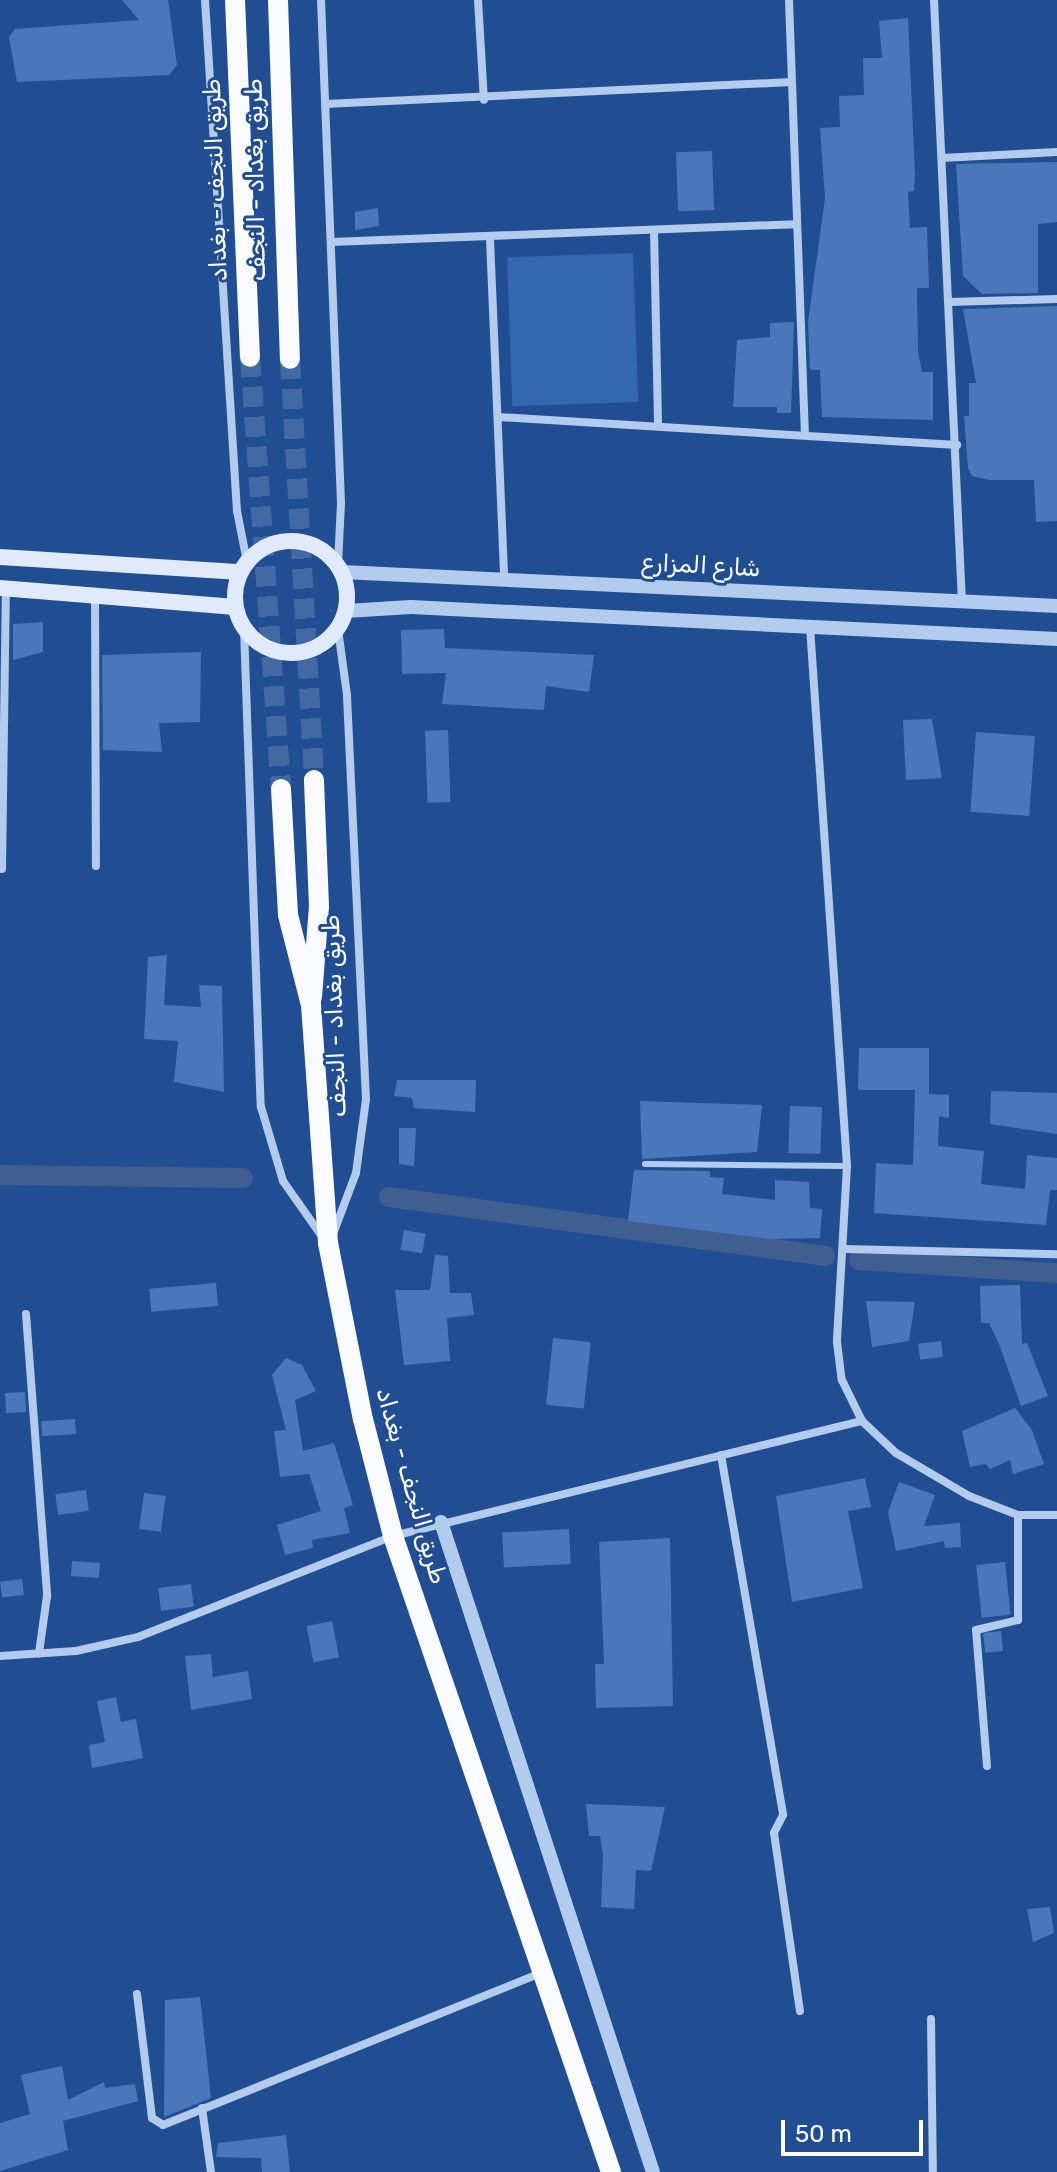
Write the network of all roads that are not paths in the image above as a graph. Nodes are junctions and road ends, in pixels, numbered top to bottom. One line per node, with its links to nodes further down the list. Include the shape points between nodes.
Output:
1 (205, 0): 26 (street)
2 (235, 0): 19 (main road, طريق النجف - بغداد)
3 (278, 0): 20 (main road, طريق بغداد - النجف)
4 (321, 0): 10 (street)
5 (478, 0): 9 (street)
6 (789, 0): 8 (street)
7 (934, 0): 12 (street)
8 (791, 82): 9 (street); 13 (street)
9 (484, 100): 10 (street)
10 (325, 104): 16 (street)
11 (1057, 152): 12 (street)
12 (942, 158): 18 (street)
13 (796, 224): 14 (street); 23 (street)
14 (654, 231): 15 (street); 22 (street)
15 (490, 239): 16 (street); 21 (street)
16 (331, 242): 27 (street)
17 (1057, 299): 18 (street)
18 (949, 302): 24 (street)
19 (250, 357)
20 (290, 359)
21 (498, 417): 22 (street); 28 (street)
22 (658, 426): 23 (street)
23 (805, 435): 24 (street)
24 (957, 445): 31 (street)
25 (0, 557): 26 (main road)
26 (244, 567): 27 (main road, via 265,547 299,541 321,549); 33 (main road)
27 (340, 569): 28 (street, شارع المزارع); 34 (main road)
28 (504, 577): 31 (street, شارع المزارع)
29 (3, 588): 30 (main road); 42 (street)
30 (95, 595): 33 (main road); 41 (street)
31 (962, 602): 32 (street, شارع المزارع)
32 (1057, 606)
33 (235, 607): 36 (main road)
34 (346, 611): 35 (street, via 411,607); 37 (main road)
35 (810, 627): 38 (street); 45 (street)
36 (244, 629): 37 (main road, via 262,646 284,654 320,646); 46 (street, via 261,1107 283,1181)
37 (338, 629): 46 (street, طريق بغداد - النجف, via 347,695 366,1099 356,1173)
38 (1057, 639)
39 (314, 780): 43 (main road, طريق بغداد - النجف, via 319,906)
40 (281, 789): 43 (main road, طريق النجف - بغداد, via 288,915)
41 (96, 866)
42 (2, 869)
43 (311, 1005): 46 (main road, طريق النجف - بغداد)
44 (645, 1164): 45 (lane)
45 (847, 1166): 47 (street)
46 (328, 1243): 55 (main road, طريق النجف - بغداد, via 349,1361)
47 (845, 1249): 48 (street); 50 (street, via 837,1342 842,1380)
48 (1057, 1254)
49 (26, 1314): 56 (street, via 47,1596)
50 (862, 1421): 51 (street); 52 (street, via 896,1453 969,1496)
51 (721, 1455): 54 (street); 61 (street, via 783,1815 774,1833)
52 (1018, 1515): 53 (street); 58 (street, via 1018,1620 976,1630)
53 (1057, 1515)
54 (441, 1522): 55 (street); 66 (street)
55 (393, 1536): 56 (street, via 138,1637); 59 (main road, طريق النجف - بغداد)
56 (39, 1653): 57 (street)
57 (0, 1656)
58 (987, 1766)
59 (547, 1971): 63 (street); 65 (main road, طريق النجف - بغداد)
60 (137, 1994): 63 (street, via 154,2121 163,2125)
61 (800, 2011)
62 (931, 2019): 67 (street)
63 (202, 2108): 64 (street)
64 (211, 2172)
65 (611, 2172)
66 (653, 2172)
67 (933, 2172)

